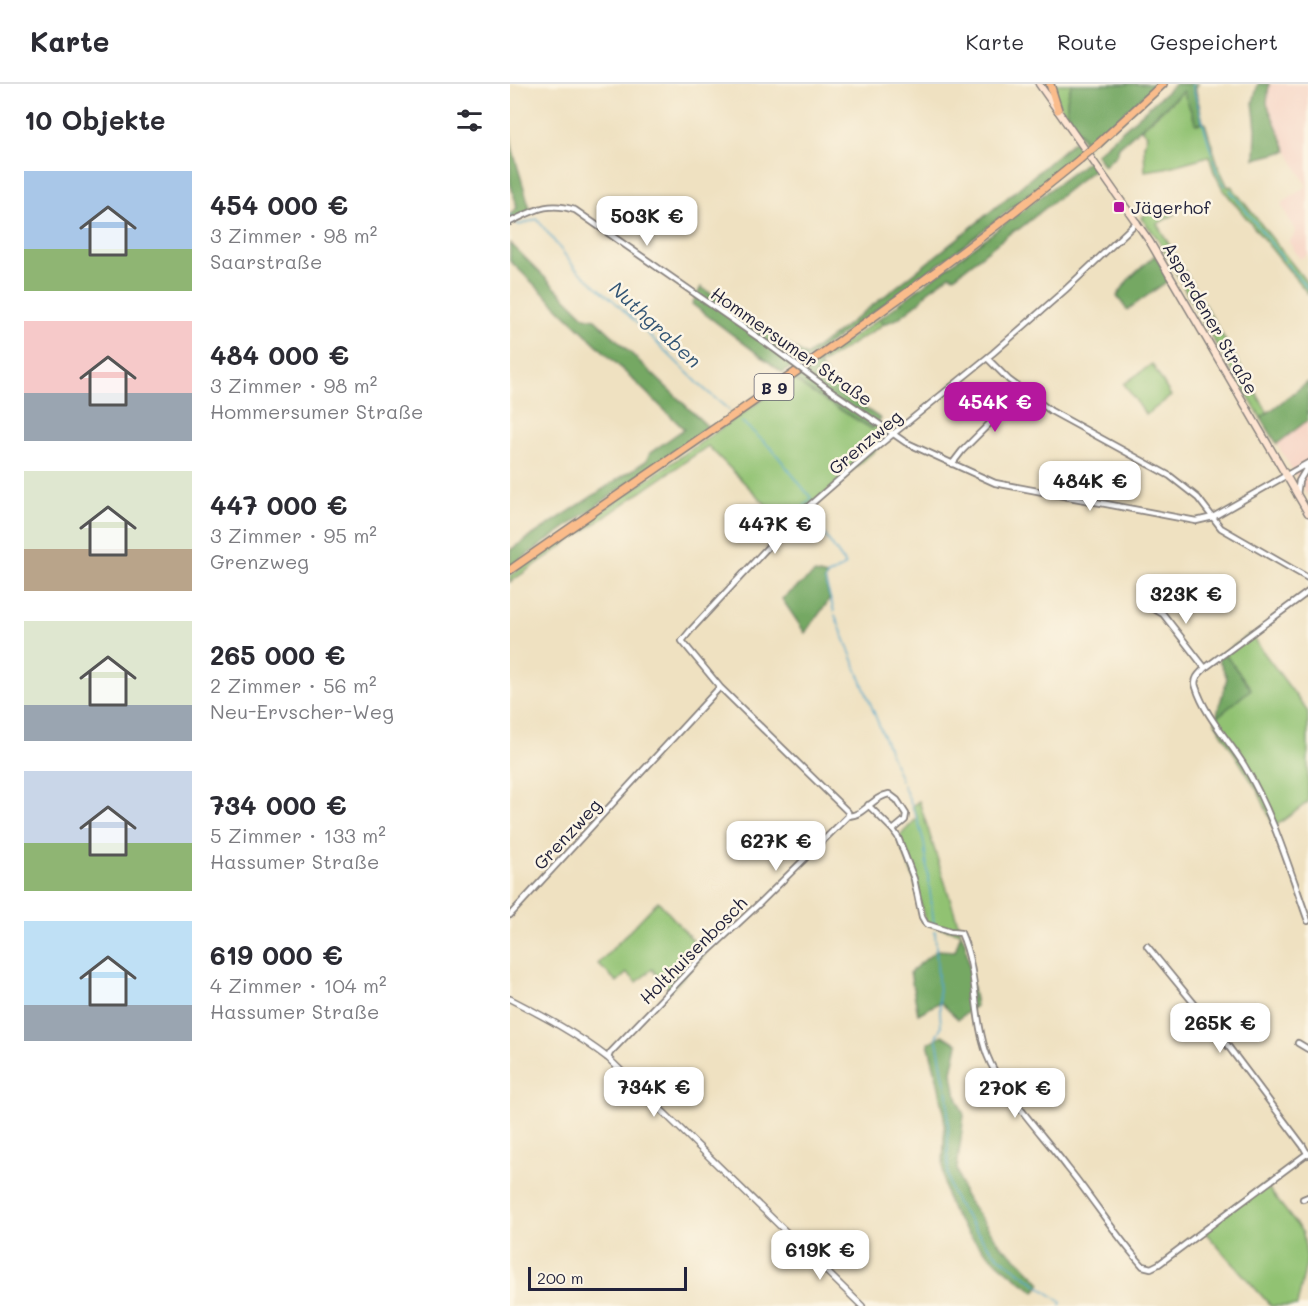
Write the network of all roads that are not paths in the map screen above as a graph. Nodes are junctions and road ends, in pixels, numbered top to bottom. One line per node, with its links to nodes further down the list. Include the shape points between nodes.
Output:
1 (1039, 84): 4 (main road, Asperdener Straße)
2 (1050, 84): 4 (main road)
3 (1163, 84): 16 (main road, B 9, bridge, via 1080,159 900,299)
4 (1058, 110): 6 (main road, Asperdener Straße)
5 (510, 222): 9 (street, Hommersumer Straße, bridge, via 546,206 575,210)
6 (1137, 222): 7 (street, Grenzweg); 12 (main road, Asperdener Straße)
7 (987, 358): 8 (street); 9 (street, Grenzweg)
8 (1023, 390): 10 (street); 15 (street, via 1073,424 1170,476 1198,498)
9 (893, 435): 10 (street, Hommersumer Straße); 21 (street, Grenzweg, via 795,518 682,641)
10 (952, 464): 15 (street, Hommersumer Straße, via 995,483 1196,521)
11 (1308, 465): 12 (street, Hommersumer Straße); 13 (street)
12 (1287, 477): 13 (main road, Asperdener Straße); 15 (street, Hommersumer Straße)
13 (1297, 495): 14 (main road, Asperdener Straße)
14 (1308, 513)
15 (1213, 517): 17 (street, via 1221,528)
16 (510, 570)
17 (1308, 578)
18 (1308, 592): 20 (street)
19 (1147, 605): 20 (street, via 1163,614)
20 (1205, 668): 26 (street, via 1195,684 1203,705 1259,793)
21 (720, 687): 23 (street); 25 (street, Grenzweg)
22 (868, 806): 23 (street, Holthuisenbosch, via 856,816); 24 (street); 24 (street, Holthuisenbosch, via 885,794 894,797 906,814 905,820)
23 (848, 816): 31 (street, Holthuisenbosch, via 705,954)
24 (893, 830): 32 (street, via 914,879 926,924 961,933 964,940 981,1034 995,1070 1143,1266 1160,1264)
25 (510, 915)
26 (1308, 921)
27 (1146, 946): 32 (street, via 1219,1034)
28 (510, 999): 31 (street, via 563,1026)
29 (1298, 1043): 30 (street)
30 (1308, 1049)
31 (608, 1058): 33 (street)
32 (1308, 1154)
33 (862, 1306)

